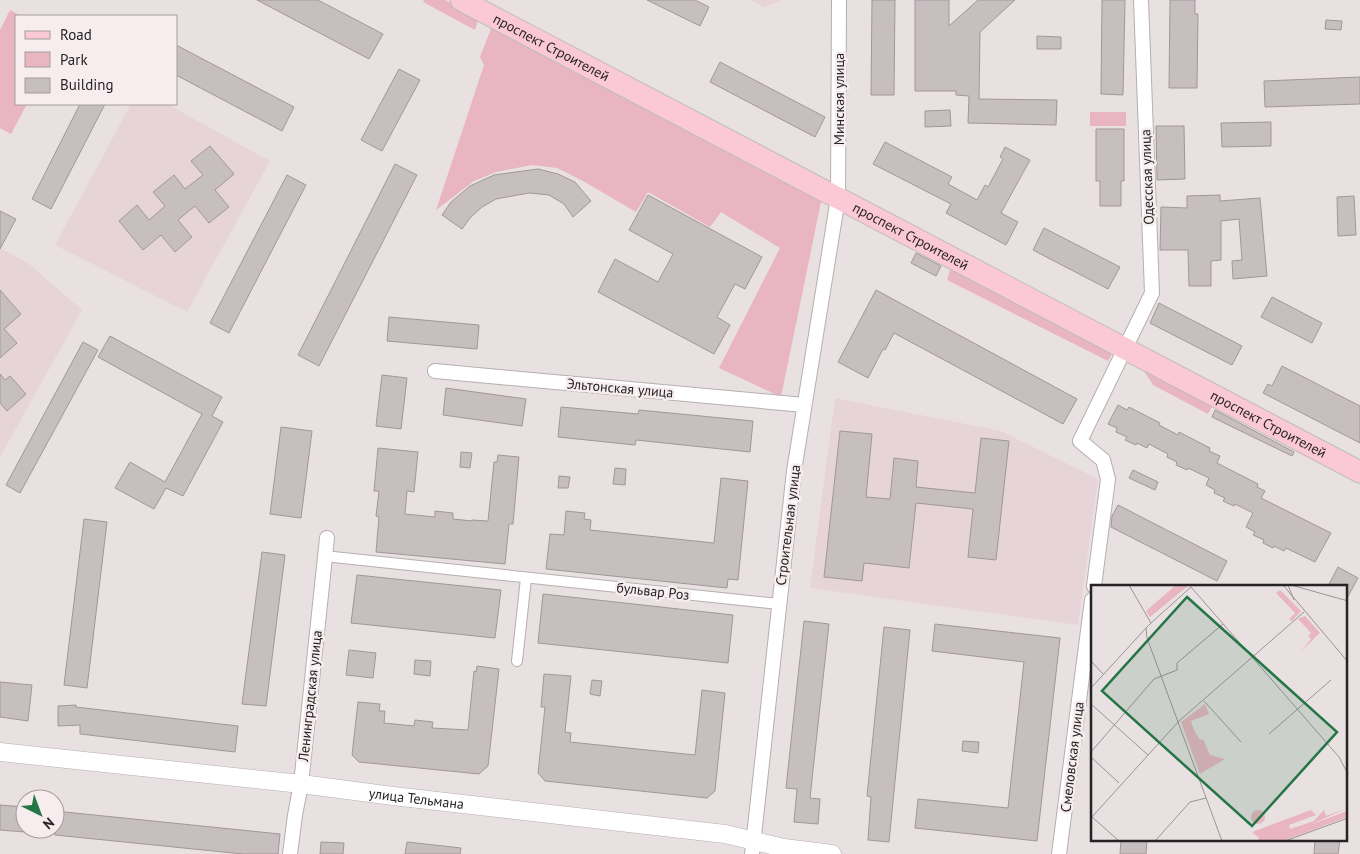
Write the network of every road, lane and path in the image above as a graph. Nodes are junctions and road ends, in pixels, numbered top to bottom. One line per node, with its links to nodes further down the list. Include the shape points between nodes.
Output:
1 (460, 0): 5 (main road, проспект Строителей)
2 (489, 0): 5 (main road, проспект Строителей)
3 (839, 0): 5 (street, Минская улица)
4 (1141, 0): 6 (street, Одесская улица, via 1152,293)
5 (839, 190): 6 (main road, проспект Строителей); 8 (street, Строительная улица)
6 (1128, 342): 9 (main road, проспект Строителей); 10 (main road, проспект Строителей); 14 (street, via 1080,441 1103,460 1108,478)
7 (435, 370): 8 (street, Эльтонская улица)
8 (804, 405): 15 (street, Строительная улица)
9 (1360, 456)
10 (1360, 472)
11 (326, 538): 12 (street, Ленинградская улица)
12 (324, 556): 13 (street, бульвар Роз); 19 (street, Ленинградская улица)
13 (526, 578): 15 (street, бульвар Роз); 17 (street)
14 (1094, 585)
15 (779, 604): 20 (street, Строительная улица)
16 (1091, 608): 23 (street, Смеловская улица)
17 (517, 661)
18 (0, 752): 19 (street, улица Тельмана)
19 (301, 784): 20 (street, улица Тельмана, via 725,834); 21 (street, Ленинградская улица)
20 (753, 848): 22 (street, улица Тельмана)
21 (290, 854)
22 (832, 854)
23 (1059, 854)

